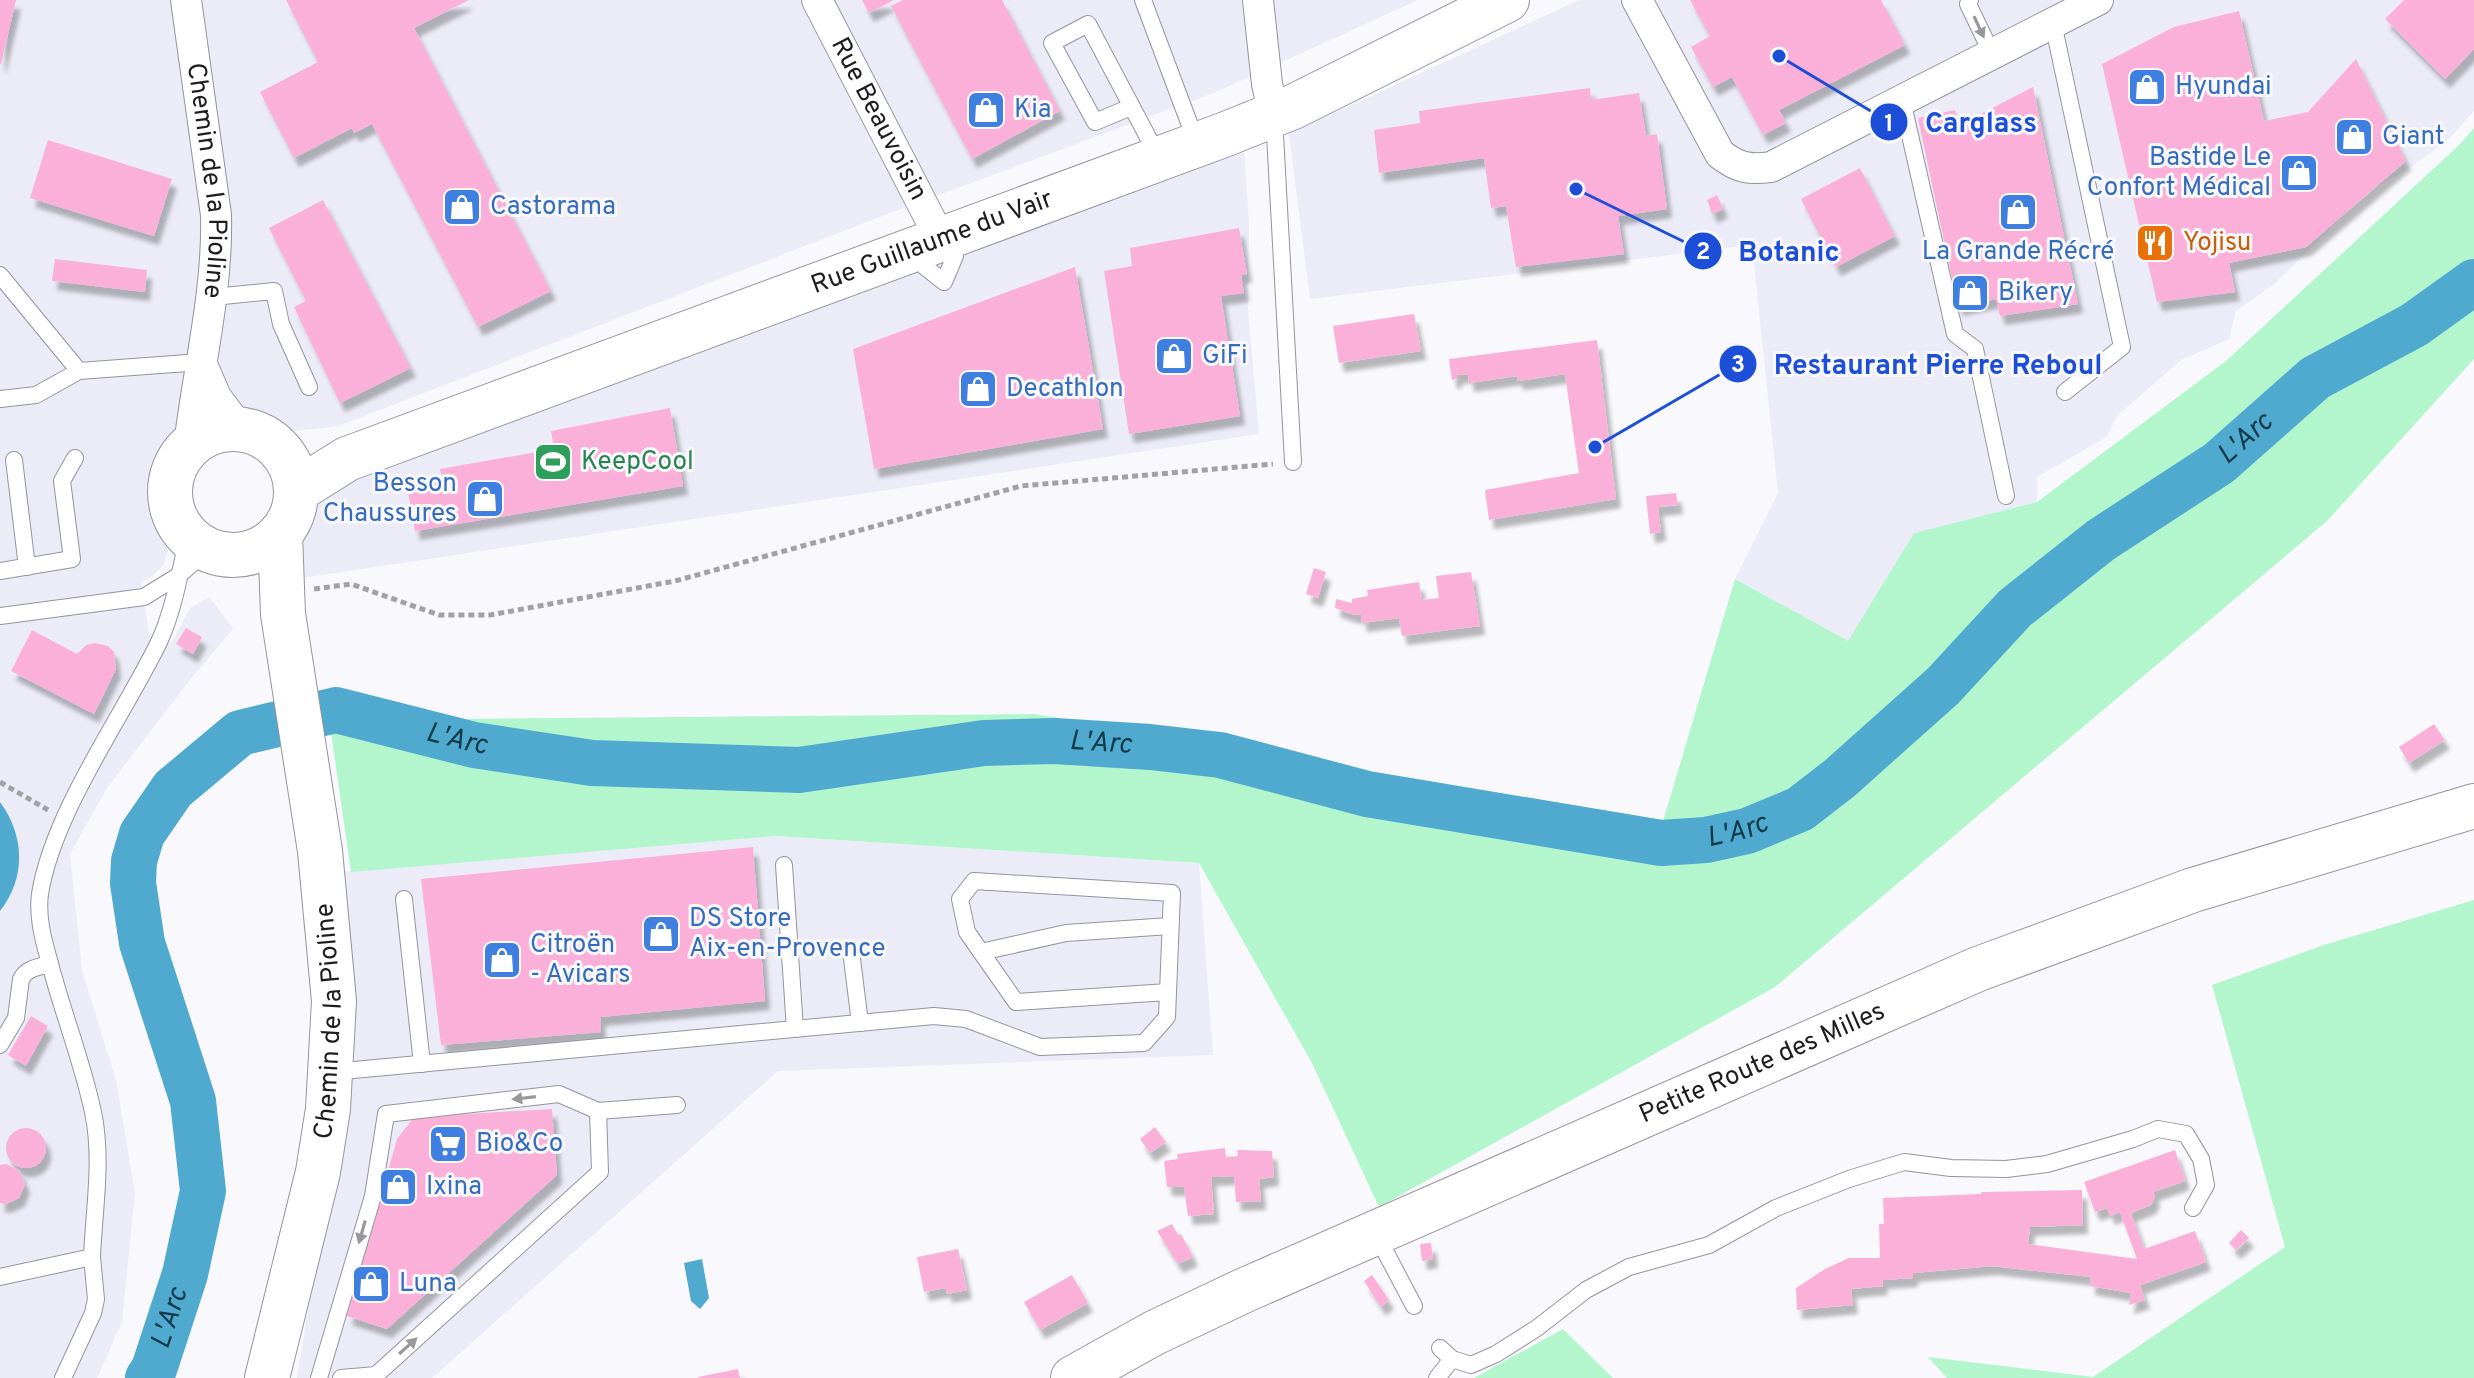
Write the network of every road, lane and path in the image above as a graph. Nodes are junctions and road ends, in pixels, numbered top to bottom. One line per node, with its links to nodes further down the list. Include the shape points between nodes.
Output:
1 (186, 0): 17 (street, Chemin de la Pioline, via 216,215)
2 (817, 0): 15 (street, Rue Beauvoisin)
3 (1143, 0): 14 (lane)
4 (1258, 0): 13 (street)
5 (1637, 0): 11 (street, via 1720,154 1734,165 1752,170 1771,167)
6 (1970, 0): 10 (lane, one-way to 10)
7 (2098, 0): 9 (street)
8 (1492, 3): 13 (main road, Rue Guillaume du Vair)
9 (2053, 23): 10 (street); 21 (lane, via 2122,347)
10 (1992, 54): 11 (street)
11 (1902, 100): 31 (lane, via 1955,334 1975,349)
12 (1131, 107): 12 (lane, via 1088,24 1052,43 1095,122); 14 (lane)
13 (1274, 115): 14 (main road, Rue Guillaume du Vair); 29 (lane)
14 (1179, 152): 15 (main road, Rue Guillaume du Vair)
15 (937, 242): 27 (main road, Rue Guillaume du Vair)
16 (0, 275): 19 (lane)
17 (213, 297): 18 (street, Chemin de la Pioline); 20 (lane, via 274,291 281,324)
18 (201, 362): 19 (lane); 23 (street, via 216,397); 24 (street, Chemin de la Pioline)
19 (79, 371): 22 (lane, via 36,395)
20 (309, 387)
21 (2065, 392)
22 (0, 399)
23 (240, 429): 24 (main road, via 222,429); 25 (main road, via 255,432)
24 (189, 446): 33 (main road, via 170,481 170,501 176,521)
25 (280, 450): 27 (main road, Rue Guillaume du Vair); 30 (main road, via 289,462)
26 (75, 458): 34 (lane, via 62,481 72,559)
27 (347, 459): 30 (main road, Rue Guillaume du Vair)
28 (14, 460): 34 (lane)
29 (1293, 462): 36 (path, via 1021,486 675,581 490,615 439,615 351,584)
30 (296, 491): 32 (main road)
31 (2006, 496)
32 (280, 534): 33 (main road, via 250,552); 36 (main road, Chemin de la Pioline)
33 (202, 554): 36 (main road, Chemin de la Pioline, via 257,575); 37 (lane, via 144,597); 46 (lane, via 76,798 46,871 40,917)
34 (27, 567): 35 (lane)
35 (0, 571)
36 (283, 611): 52 (main road, Chemin de la Pioline, via 320,851 334,1001)
37 (0, 616)
38 (0, 782): 40 (path)
39 (2474, 806): 56 (main road, Petite Route des Milles, via 2193,890 1978,969)
40 (56, 815)
41 (784, 865): 49 (lane)
42 (404, 899): 51 (lane)
43 (1170, 926): 45 (lane, via 1066,933); 45 (lane, via 1172,893 974,881 960,899 967,932); 47 (lane)
44 (851, 951): 48 (lane)
45 (981, 952): 47 (lane, via 1016,1002)
46 (50, 964): 50 (lane, via 24,974 16,1018); 57 (lane, via 96,1124)
47 (1168, 992): 48 (lane, via 1167,1017 1144,1043 1040,1047 966,1019 934,1016)
48 (860, 1023): 49 (lane)
49 (795, 1029): 51 (lane)
50 (0, 1045)
51 (422, 1064): 52 (lane)
52 (330, 1072): 61 (main road, Chemin de la Pioline, via 318,1172)
53 (677, 1105): 54 (lane)
54 (598, 1111): 62 (lane, one-way to 62, via 559,1094 386,1114 373,1196); 63 (lane, one-way to 54, via 376,1375 600,1172)
55 (2193, 1208): 65 (lane, via 2206,1185 2201,1159 2186,1134 2158,1129 2047,1164 2006,1169 1904,1162 1776,1208 1709,1245 1629,1267 1586,1290 1496,1354 1471,1365 1446,1354)
56 (1375, 1232): 59 (lane); 64 (main road, Petite Route des Milles, via 1154,1333)
57 (92, 1257): 58 (lane); 60 (lane, via 93,1313)
58 (0, 1277)
59 (1414, 1306)
60 (63, 1378)
61 (267, 1378)
62 (319, 1378)
63 (341, 1378)
64 (1073, 1378)
65 (1437, 1378)

